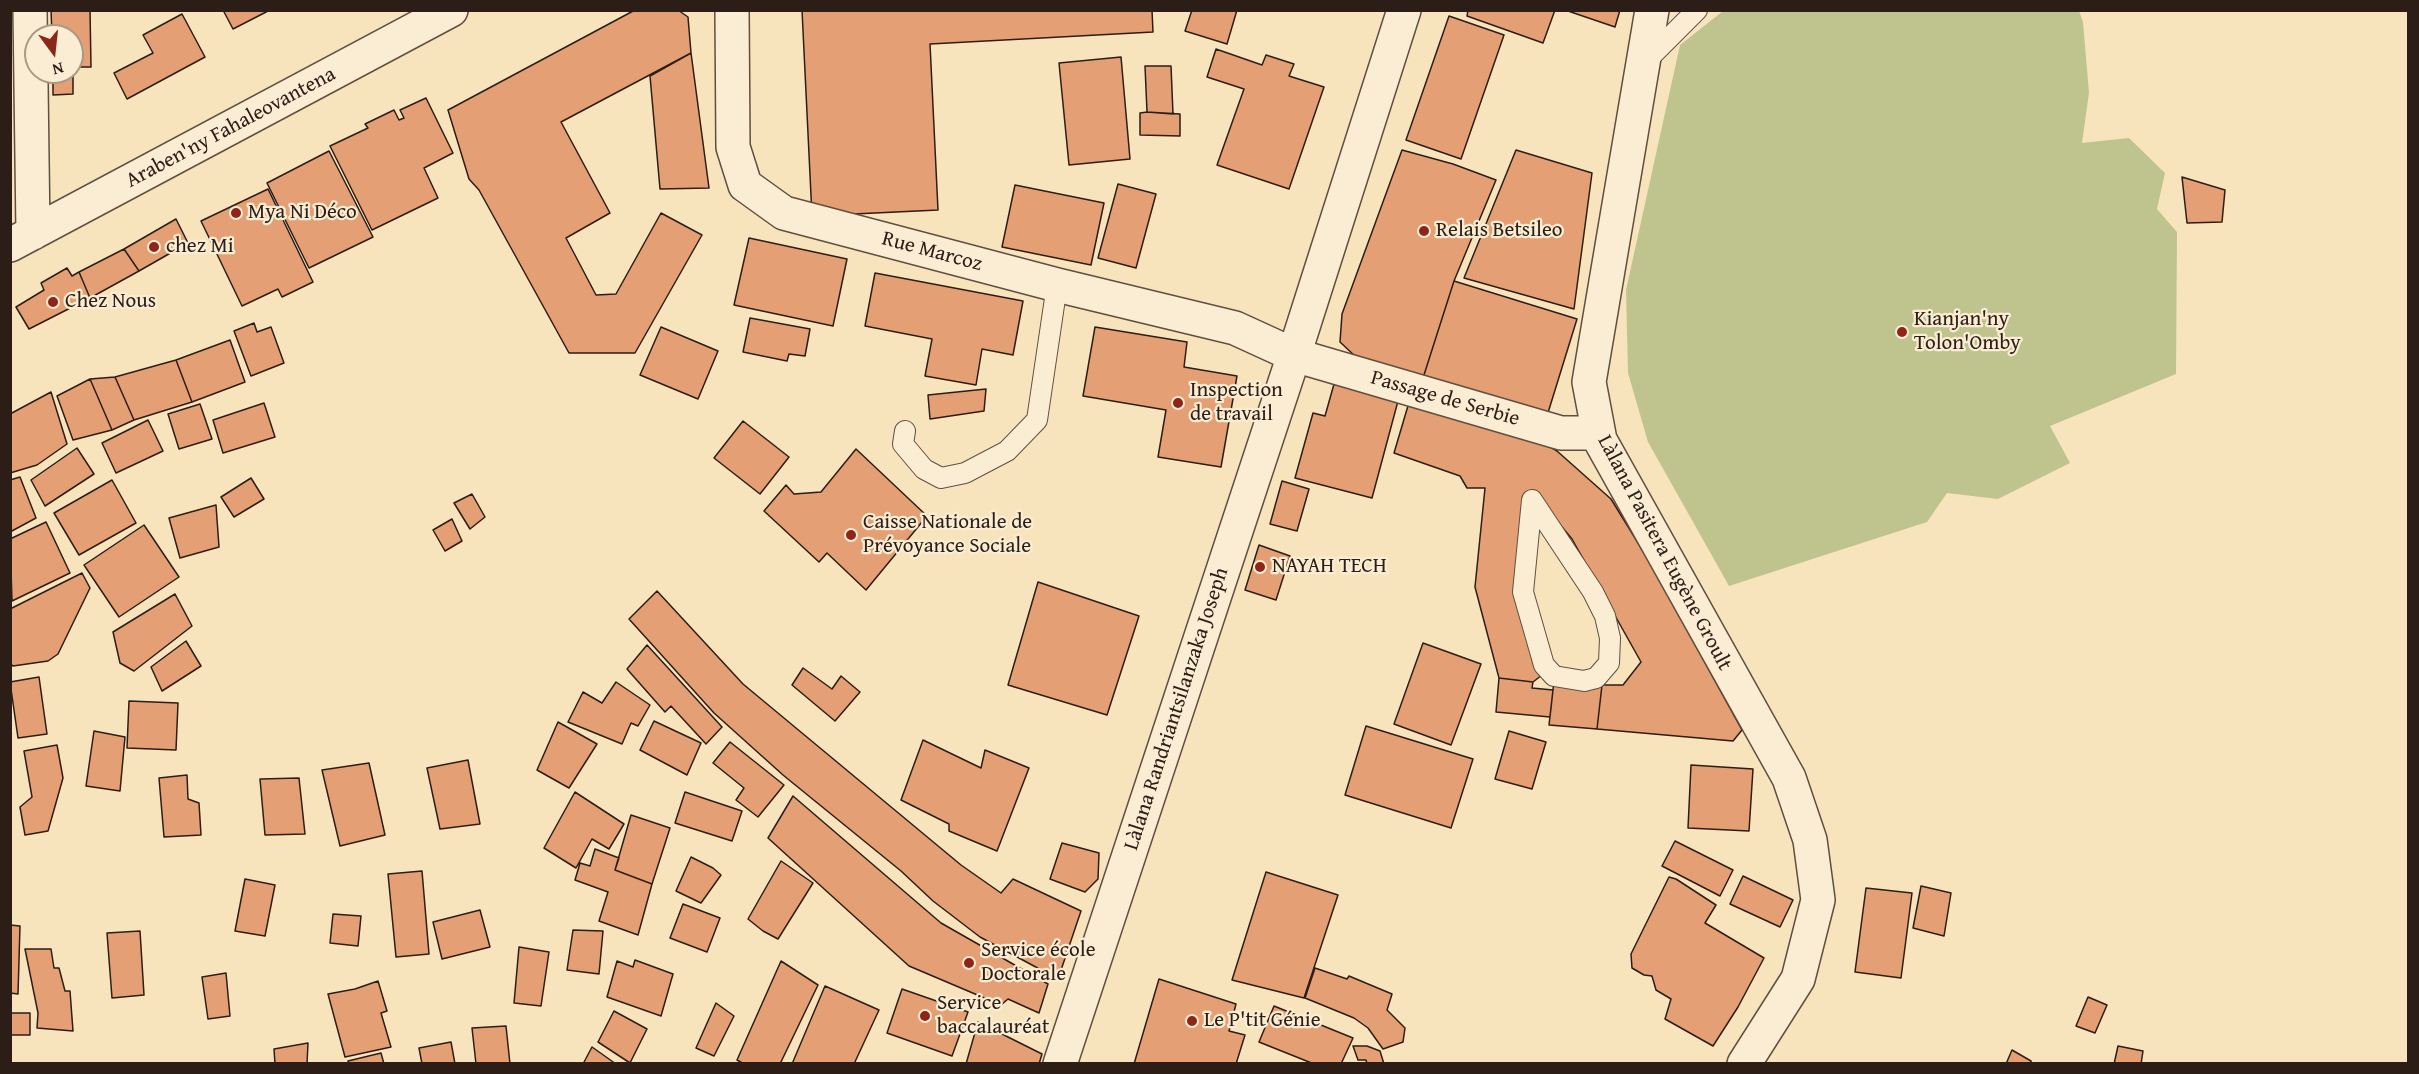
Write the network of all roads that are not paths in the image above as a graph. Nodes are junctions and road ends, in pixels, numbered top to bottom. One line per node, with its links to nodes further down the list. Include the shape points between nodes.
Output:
1 (30, 10): 8 (street)
2 (451, 10): 8 (street, Araben'ny Fahaleovantena)
3 (732, 10): 9 (street, Rue Marcoz, via 733,147 745,185 784,213)
4 (1404, 10): 10 (street, Làlana Randriantsilanzaka Joseph)
5 (1653, 10): 7 (street, Làlana Pasitera Eugène Groult)
6 (1697, 10): 7 (lane)
7 (1644, 63): 12 (street, Làlana Pasitera Eugène Groult, via 1589,382)
8 (22, 239)
9 (1057, 285): 10 (street, Rue Marcoz, via 1235,328); 11 (lane, via 1037,420 1007,451 965,473 941,478 924,469 903,444)
10 (1294, 355): 12 (street, Passage de Serbie, via 1561,433); 15 (street, Làlana Randriantsilanzaka Joseph)
11 (905, 431)
12 (1599, 437): 13 (lane); 16 (street, Làlana Pasitera Eugène Groult, via 1789,778 1810,840 1818,900 1798,979)
13 (1557, 451)
14 (1534, 500): 14 (lane, via 1523,592 1544,665 1554,676 1584,681 1596,678 1609,663 1611,638 1605,616)
15 (1060, 1064)
16 (1744, 1064)

